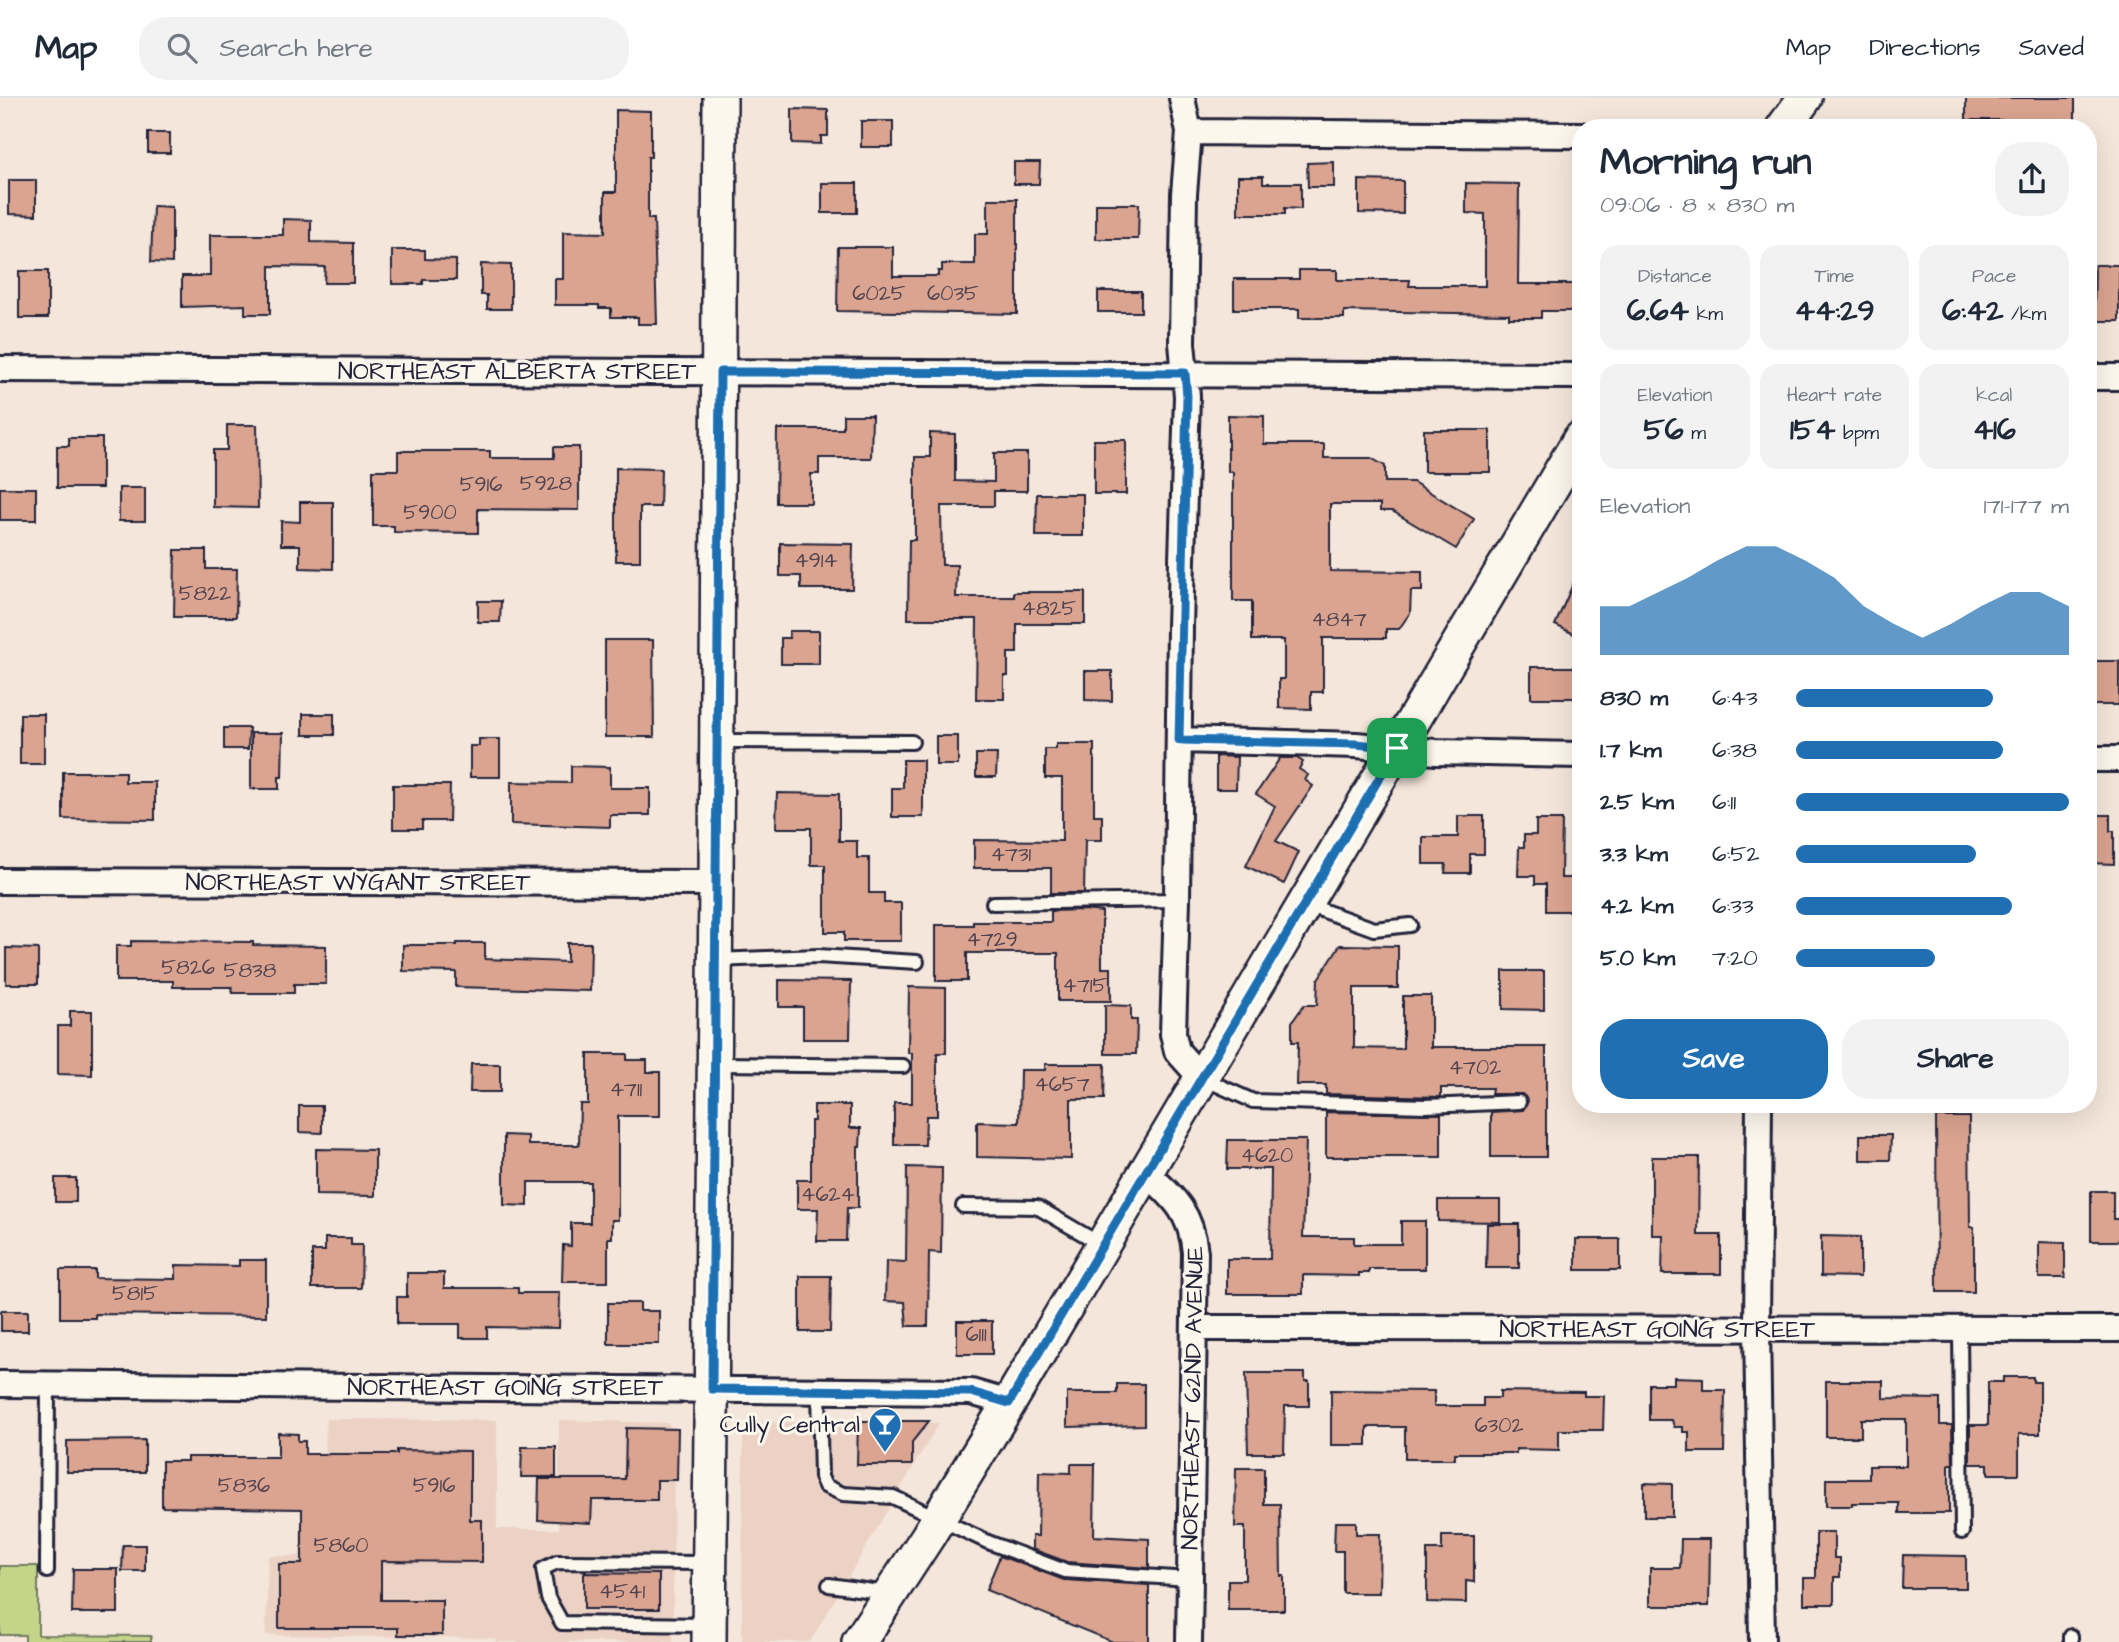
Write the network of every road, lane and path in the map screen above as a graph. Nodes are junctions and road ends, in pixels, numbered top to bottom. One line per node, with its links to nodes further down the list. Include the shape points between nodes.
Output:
1 (720, 98): 8 (street)
2 (1182, 98): 5 (street)
3 (1805, 98): 4 (street)
4 (1790, 119)
5 (1189, 132): 6 (street); 9 (street, via 1184,221)
6 (1572, 135)
7 (0, 369): 8 (street, NORTHEAST ALBERTA STREET)
8 (720, 372): 9 (street, NORTHEAST ALBERTA STREET); 15 (street)
9 (1185, 373): 10 (street, NORTHEAST ALBERTA STREET); 14 (street)
10 (1572, 376)
11 (2097, 377): 12 (street)
12 (2119, 377)
13 (1572, 453): 17 (street)
14 (1179, 740): 17 (street); 23 (street)
15 (717, 741): 16 (lane); 22 (street)
16 (912, 742)
17 (1397, 748): 18 (street); 25 (street)
18 (1572, 755)
19 (2097, 759): 20 (street)
20 (2119, 759)
21 (0, 881): 22 (street, NORTHEAST WYGANT STREET)
22 (716, 883): 27 (street)
23 (1177, 900): 24 (lane); 31 (street, via 1173,1034 1177,1051)
24 (993, 904)
25 (1305, 904): 26 (lane, via 1374,929); 31 (street)
26 (1410, 925)
27 (715, 960): 28 (lane, via 818,956); 29 (street)
28 (917, 962)
29 (715, 1064): 30 (lane); 43 (street)
30 (903, 1066)
31 (1201, 1078): 32 (lane, via 1253,1101 1426,1106); 34 (street)
32 (1519, 1102)
33 (1759, 1113): 38 (street)
34 (1146, 1172): 36 (street); 37 (street, NORTHEAST 62ND AVENUE, via 1178,1203 1193,1231)
35 (963, 1206): 36 (lane, via 1037,1207)
36 (1102, 1245): 45 (street)
37 (1194, 1328): 38 (street, NORTHEAST GOING STREET); 50 (street, NORTHEAST 62ND AVENUE)
38 (1757, 1328): 39 (street, NORTHEAST GOING STREET); 56 (street)
39 (1960, 1328): 40 (street, NORTHEAST GOING STREET); 47 (lane)
40 (2119, 1329)
41 (0, 1384): 42 (street, NORTHEAST GOING STREET)
42 (48, 1384): 43 (street, NORTHEAST GOING STREET); 49 (lane)
43 (712, 1389): 44 (street, NORTHEAST GOING STREET); 48 (street)
44 (819, 1391): 45 (street, NORTHEAST GOING STREET, via 971,1392); 46 (lane, via 825,1486 843,1494 893,1497)
45 (1009, 1403): 46 (street)
46 (939, 1519): 50 (lane, via 1065,1571); 52 (street)
47 (1962, 1532)
48 (710, 1563): 53 (street); 53 (lane, via 557,1562 543,1569 548,1598 562,1623)
49 (47, 1571)
50 (1190, 1579): 55 (street, NORTHEAST 62ND AVENUE)
51 (829, 1585): 52 (lane)
52 (891, 1594): 54 (street)
53 (709, 1633)
54 (859, 1642)
55 (1189, 1642)
56 (1762, 1642)

